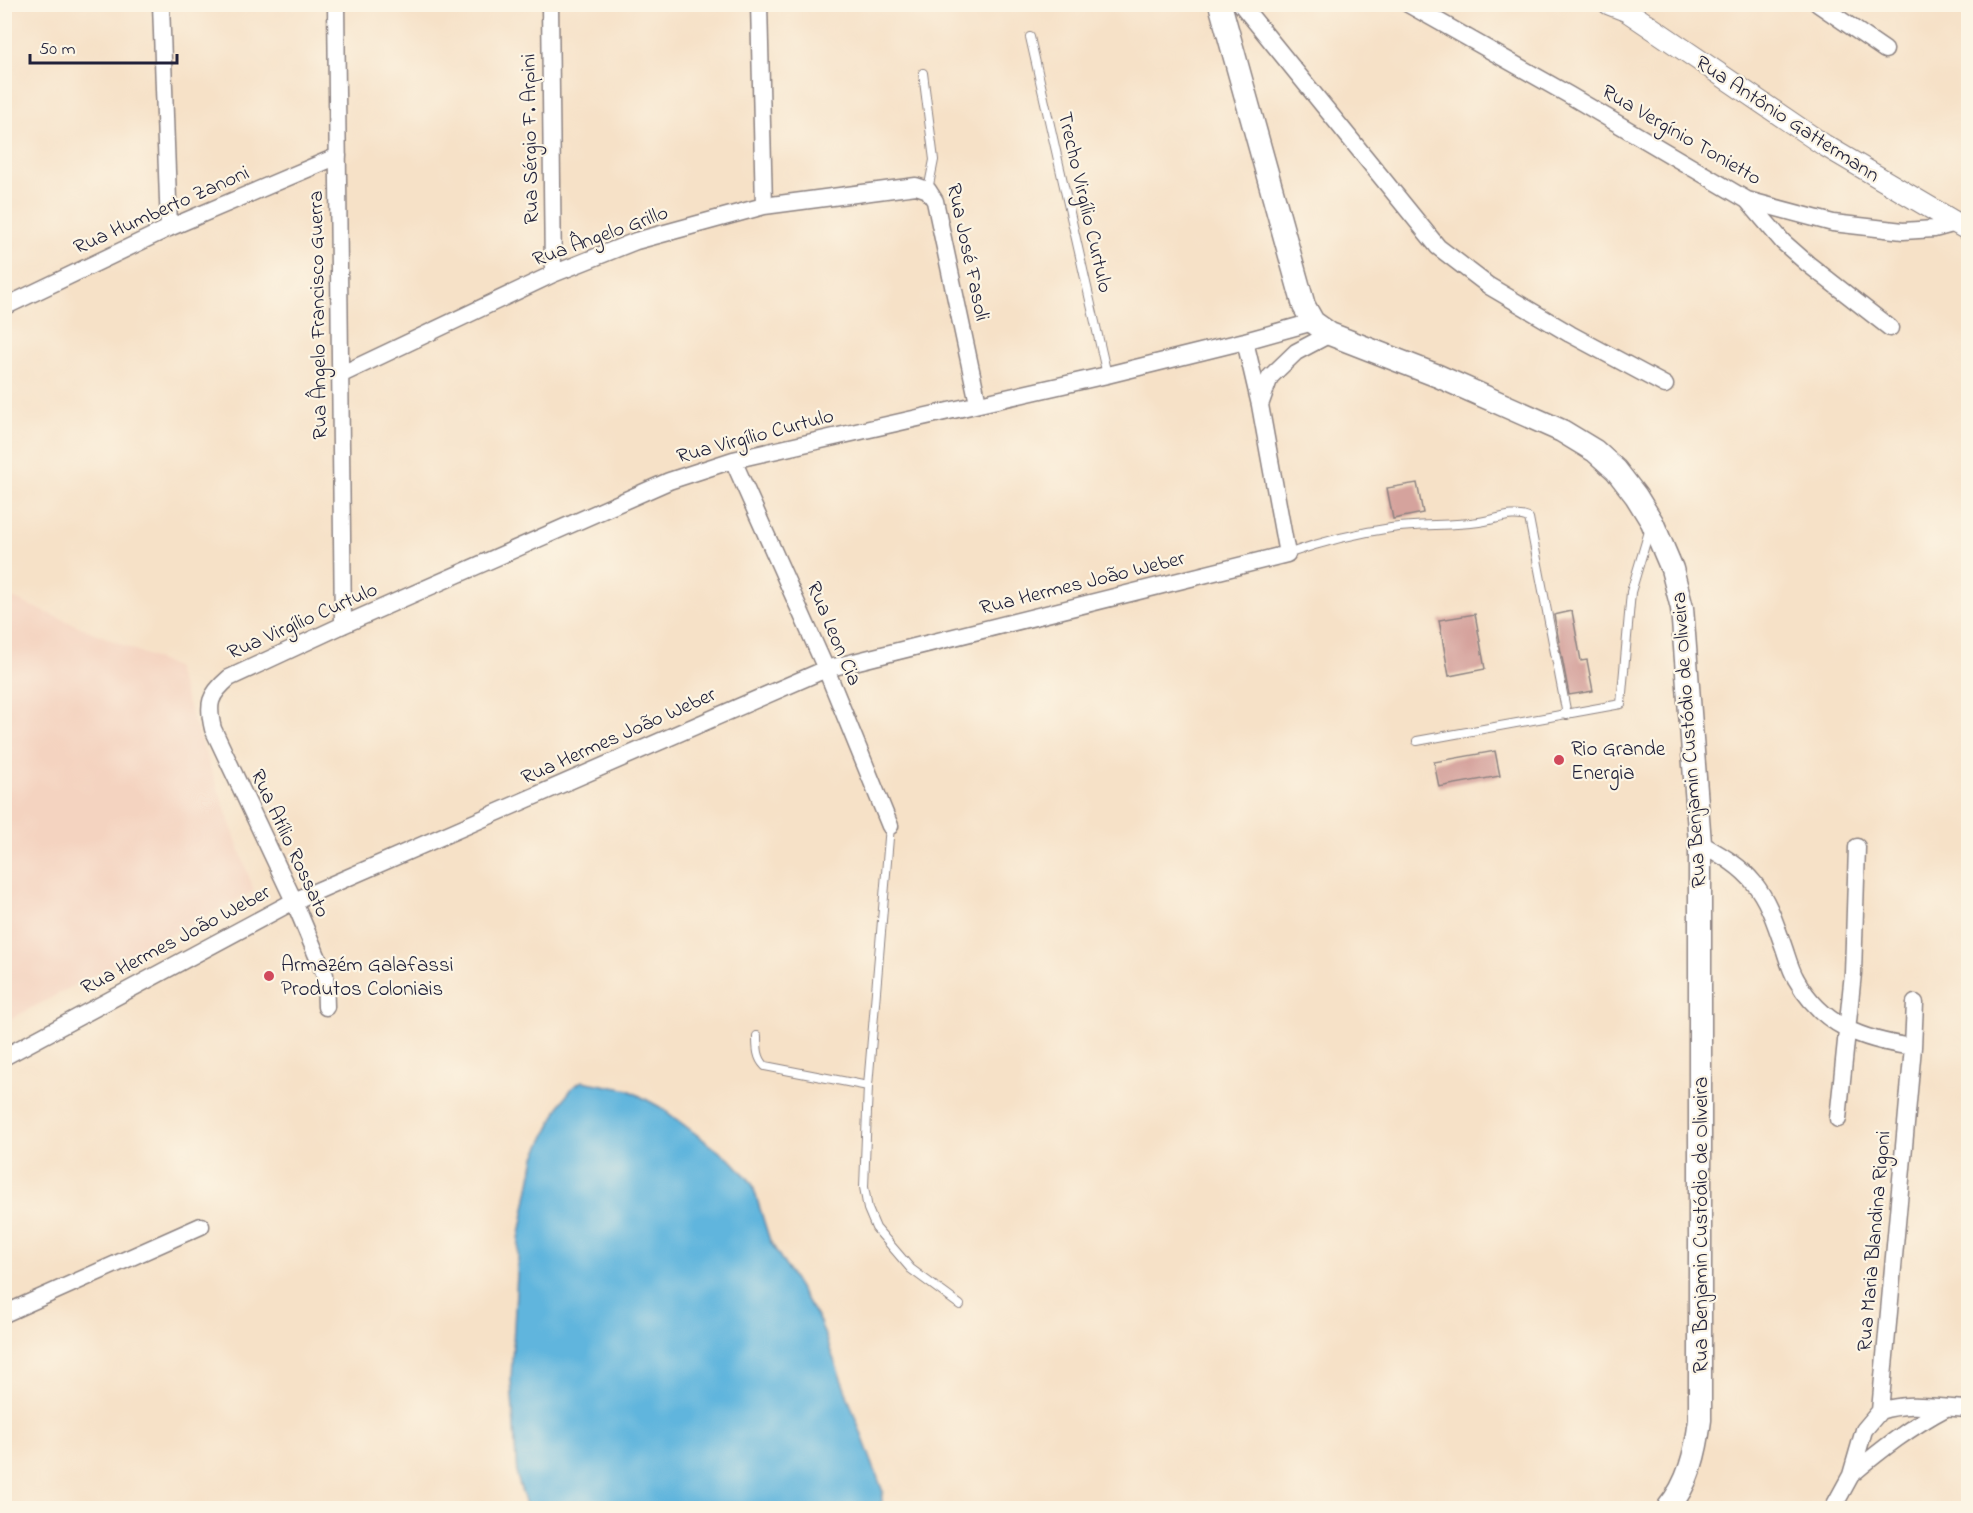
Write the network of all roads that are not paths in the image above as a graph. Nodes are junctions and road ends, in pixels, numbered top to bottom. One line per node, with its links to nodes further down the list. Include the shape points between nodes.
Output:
1 (160, 4): 18 (street)
2 (336, 4): 13 (street, Rua Ângelo Francisco Guerra)
3 (550, 4): 19 (street, Rua Sérgio F. Arpini)
4 (759, 4): 16 (street)
5 (1220, 4): 21 (main road, via 1304,306)
6 (1241, 4): 26 (street, via 1438,247 1489,286)
7 (1408, 4): 15 (street, Rua Vergínio Tonietto)
8 (1609, 4): 17 (street, Rua Antônio Gattermann, via 1627,11 1824,145)
9 (1818, 4): 11 (street)
10 (1030, 37): 25 (lane, Trecho Virgílio Curtulo)
11 (1885, 50)
12 (923, 73): 14 (lane, Rua José Fasoli, via 934,160)
13 (338, 156): 18 (street, Rua Humberto Zanoni); 24 (street, Rua Ângelo Francisco Guerra)
14 (928, 190): 16 (street, Rua Ângelo Grillo, via 916,186); 27 (street, Rua José Fasoli, via 935,201)
15 (1747, 200): 17 (street, Rua Vergínio Tonietto, via 1844,224 1903,231); 22 (street, via 1808,264)
16 (764, 207): 19 (street, Rua Ângelo Grillo, via 636,241)
17 (1962, 227)
18 (169, 228): 20 (street, Rua Humberto Zanoni)
19 (553, 274): 24 (street, Rua Ângelo Grillo)
20 (4, 308)
21 (1322, 328): 23 (street, Rua Virgílio Curtulo); 28 (street, via 1270,377); 30 (main road, Rua Benjamin Custódio de Oliveira, via 1562,431 1595,451 1616,470)
22 (1890, 328)
23 (1245, 341): 25 (street, Rua Virgílio Curtulo); 28 (street)
24 (340, 375): 32 (street, Rua Ângelo Francisco Guerra)
25 (1107, 375): 27 (street, Rua Virgílio Curtulo)
26 (1665, 385)
27 (978, 403): 29 (street, Rua Virgílio Curtulo)
28 (1260, 405): 31 (street)
29 (733, 460): 32 (street, Rua Virgílio Curtulo, via 669,481); 33 (street, Rua Leon Cia)
30 (1652, 522): 35 (lane, via 1631,592 1621,704); 38 (main road, Rua Benjamin Custódio de Oliveira, via 1672,569 1682,608)
31 (1287, 554): 33 (street, Rua Hermes João Weber); 35 (lane, via 1394,527 1482,522 1519,514 1529,518)
32 (343, 625): 34 (street, Rua Virgílio Curtulo, via 229,678)
33 (826, 669): 37 (street, Rua Leon Cia); 40 (street, Rua Hermes João Weber)
34 (210, 699): 40 (street, Rua Atílio Rossato, via 213,729)
35 (1567, 715): 36 (lane)
36 (1418, 741)
37 (890, 826): 47 (lane)
38 (1700, 843): 43 (street, via 1742,870 1754,883 1767,903 1796,978 1813,1003); 56 (main road, Rua Benjamin Custódio de Oliveira, via 1700,1420 1689,1473)
39 (1857, 847): 43 (street)
40 (294, 901): 42 (street, Rua Atílio Rossato, via 325,975); 46 (street, Rua Hermes João Weber)
41 (1915, 1003): 45 (street, Rua Maria Blandina Rigoni)
42 (326, 1007)
43 (1847, 1030): 45 (street); 48 (street)
44 (757, 1036): 47 (lane, via 758,1054 765,1066)
45 (1913, 1047): 54 (street, Rua Maria Blandina Rigoni)
46 (4, 1057)
47 (868, 1086): 50 (lane, via 864,1187 868,1209 876,1228 910,1269)
48 (1838, 1119)
49 (201, 1226): 51 (street)
50 (960, 1305)
51 (4, 1314)
52 (1946, 1408): 53 (street); 54 (street, via 1913,1405); 55 (street, via 1898,1436)
53 (1968, 1409)
54 (1880, 1411): 55 (street, via 1864,1430)
55 (1851, 1475): 57 (street)
56 (1668, 1509)
57 (1833, 1509)

